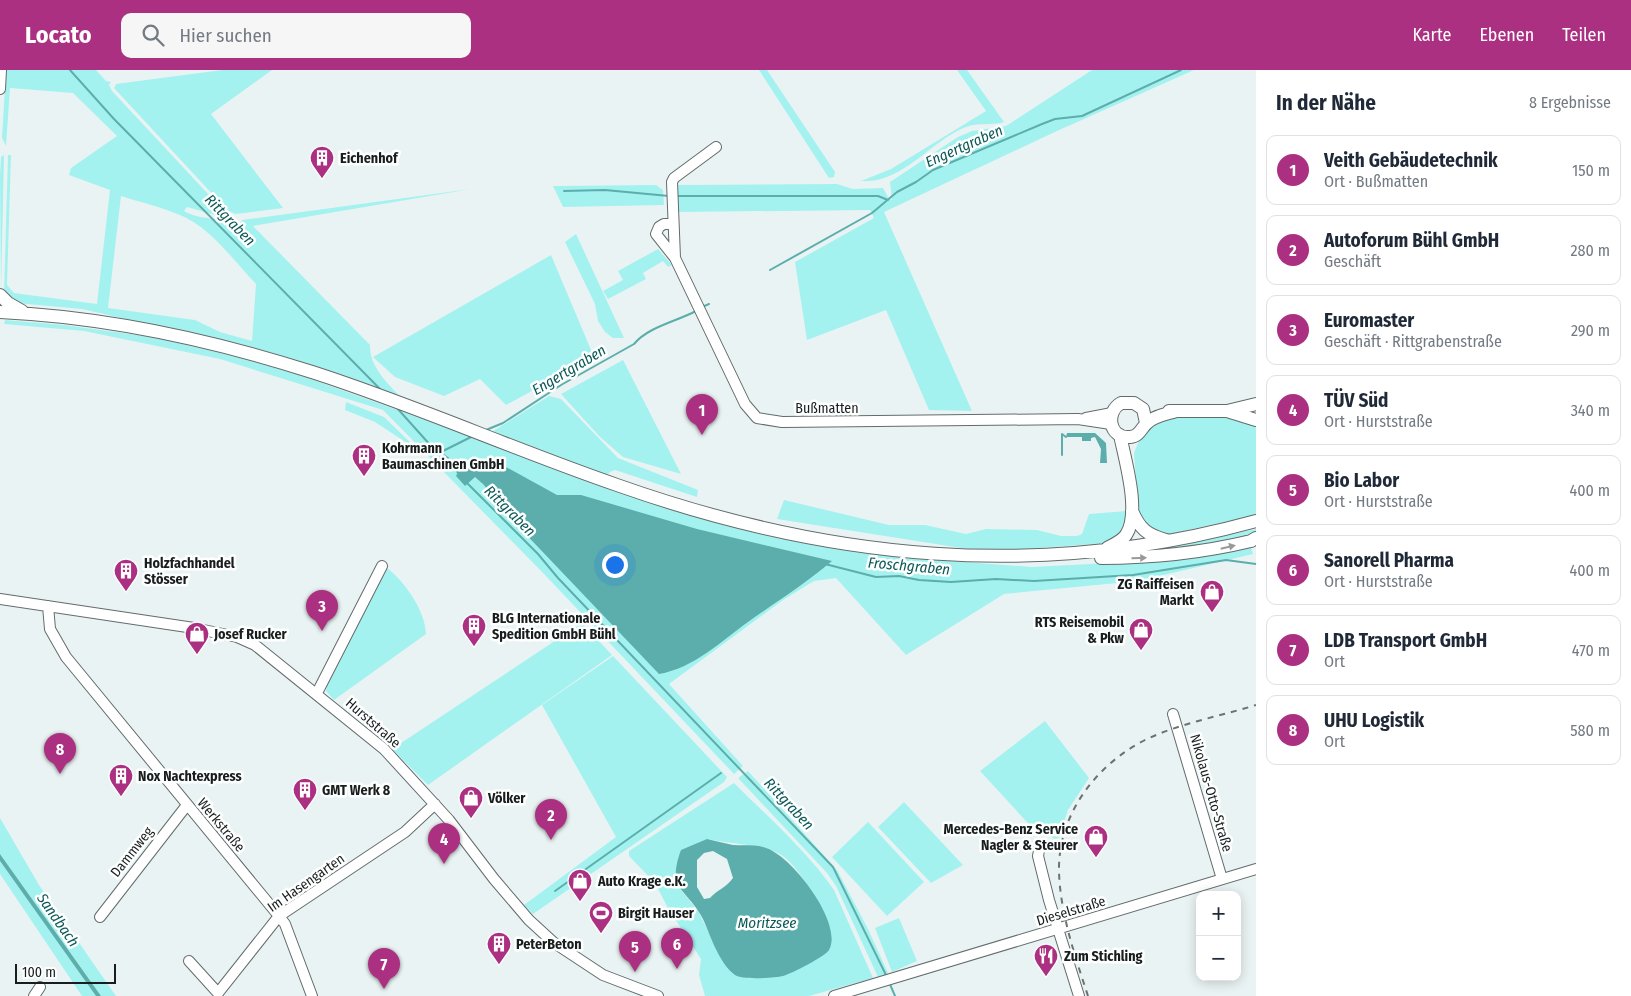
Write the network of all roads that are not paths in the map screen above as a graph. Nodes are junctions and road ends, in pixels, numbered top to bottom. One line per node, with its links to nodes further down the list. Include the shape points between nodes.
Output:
1 (1, 70): 2 (street)
2 (0, 89)
3 (716, 147): 4 (street, Bußmatten, via 674,178)
4 (673, 224): 5 (street, Bußmatten); 5 (street, Bußmatten, via 664,224 656,234)
5 (675, 258): 13 (street, Bußmatten, via 748,410 763,421)
6 (0, 296): 8 (main road)
7 (0, 312): 8 (main road)
8 (26, 314): 24 (main road, via 158,332 236,350 365,390 618,486 684,507 805,536 922,554 975,557)
9 (1256, 406): 11 (main road); 14 (main road)
10 (1143, 409): 12 (main road); 13 (main road, via 1128,401 1118,404); 15 (main road)
11 (1227, 411): 12 (main road); 14 (main road)
12 (1176, 412): 15 (main road)
13 (1111, 419): 16 (main road)
14 (1256, 419)
15 (1146, 424): 17 (main road)
16 (1120, 435): 17 (main road); 18 (main road)
17 (1134, 436): 18 (main road)
18 (1128, 472): 19 (main road)
19 (1132, 511): 21 (main road, via 1147,534); 23 (main road, via 1126,535)
20 (1256, 521): 21 (main road)
21 (1171, 541): 23 (main road)
22 (1254, 541): 24 (main road, one-way to 22, via 1091,558 1151,558 1204,552)
23 (1102, 551): 24 (main road)
24 (1074, 554)
25 (382, 566): 28 (street)
26 (0, 600): 27 (street, Hurststraße)
27 (48, 606): 28 (street, Hurststraße, via 237,637 255,645); 31 (street, Werkstraße, via 50,629 56,642)
28 (317, 693): 30 (street, Hurststraße, via 384,748)
29 (1173, 714): 34 (street, Nikolaus-Otto-Straße)
30 (435, 804): 35 (street, Im Hasengarten, via 405,832); 40 (street, Hurststraße, via 505,892 553,942)
31 (187, 805): 35 (street, Werkstraße); 36 (street, Dammweg)
32 (1040, 845): 37 (street, via 1038,856)
33 (1256, 869): 34 (street, Dieselstraße)
34 (1222, 879): 37 (street, Dieselstraße)
35 (279, 916): 38 (street, Im Hasengarten, via 218,992); 42 (street, Werkstraße)
36 (100, 917)
37 (1059, 930): 44 (street, Dieselstraße); 45 (street)
38 (189, 961)
39 (40, 987): 41 (street)
40 (638, 993): 43 (street, Hurststraße)
41 (34, 996)
42 (312, 996)
43 (658, 996)
44 (834, 996)
45 (1080, 996)

